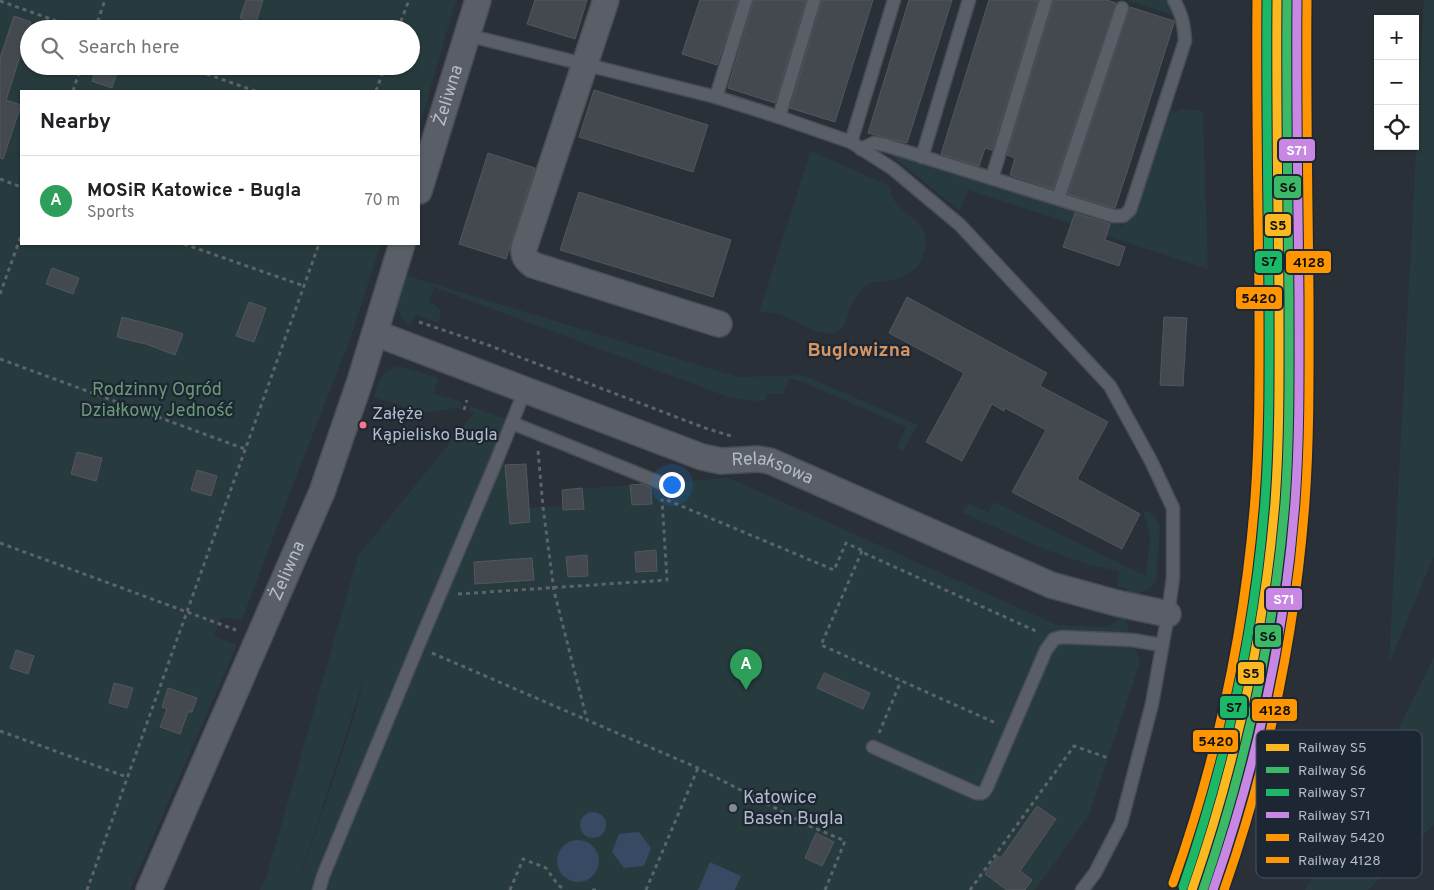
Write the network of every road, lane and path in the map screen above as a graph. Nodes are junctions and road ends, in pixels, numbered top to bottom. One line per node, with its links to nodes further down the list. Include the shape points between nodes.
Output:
1 (105, 0): 14 (path)
2 (409, 0): 15 (path)
3 (478, 0): 16 (street, Żeliwna)
4 (606, 0): 17 (street)
5 (746, 0): 24 (lane)
6 (814, 0): 25 (lane)
7 (894, 0): 26 (lane)
8 (970, 0): 27 (lane)
9 (1046, 0): 28 (lane)
10 (1174, 0): 32 (lane, via 1183,19 1185,41 1130,210 1123,216 1113,216)
11 (0, 1): 13 (path)
12 (1122, 8): 32 (lane)
13 (54, 20)
14 (97, 20)
15 (401, 20)
16 (468, 35): 17 (lane); 31 (street, Żeliwna)
17 (585, 64): 24 (lane); 40 (street, via 523,254 533,265)
18 (78, 75): 21 (path)
19 (210, 75): 22 (path)
20 (382, 75): 23 (path)
21 (73, 90)
22 (252, 90)
23 (376, 90)
24 (716, 97): 25 (lane)
25 (779, 117): 26 (lane)
26 (856, 145): 27 (lane, via 874,143); 56 (lane, via 893,169 960,225 1110,386 1152,461 1173,508 1173,577)
27 (922, 156): 28 (lane)
28 (992, 178): 32 (lane)
29 (0, 179): 30 (path)
30 (20, 187)
31 (420, 188)
32 (1058, 199)
33 (20, 239): 38 (path)
34 (187, 245): 37 (path)
35 (319, 245): 37 (path)
36 (402, 245): 41 (street, Żeliwna)
37 (304, 286): 49 (path)
38 (0, 294)
39 (419, 322): 48 (path)
40 (719, 324)
41 (375, 333): 43 (street, Relaksowa); 57 (street, Żeliwna, via 322,492)
42 (0, 359): 49 (path)
43 (525, 390): 46 (lane); 56 (street, Relaksowa, via 702,457 770,461 1051,585 1109,602)
44 (467, 400): 45 (path)
45 (464, 410)
46 (512, 423): 47 (lane); 54 (lane)
47 (536, 433): 50 (lane); 53 (path)
48 (735, 437)
49 (245, 449): 55 (path)
50 (661, 483)
51 (0, 543): 55 (path)
52 (863, 551): 53 (path, via 846,543 834,570 662,497 666,580); 58 (path); 61 (path, via 821,645)
53 (553, 588): 54 (path); 62 (path)
54 (440, 595): 60 (lane)
55 (187, 612): 57 (path); 68 (path)
56 (1168, 614): 59 (lane)
57 (259, 638): 70 (street, Żeliwna)
58 (1054, 639): 59 (lane, via 1132,640); 63 (lane, via 1046,650)
59 (1162, 645): 79 (lane, via 1152,704 1121,823 1095,874)
60 (418, 646): 62 (path); 71 (lane)
61 (901, 681): 63 (path); 65 (path)
62 (587, 720): 67 (path)
63 (1011, 730): 65 (lane, via 981,794)
64 (0, 731): 68 (path)
65 (872, 747)
66 (1108, 758): 78 (path, via 1074,746)
67 (698, 768): 76 (path); 77 (path, via 845,841)
68 (127, 778): 69 (path)
69 (87, 890)
70 (149, 890)
71 (320, 890)
72 (510, 890): 73 (path, via 523,859 546,868)
73 (565, 890)
74 (592, 890): 75 (path)
75 (600, 890)
76 (646, 890)
77 (825, 890)
78 (970, 890)
79 (1082, 890)

